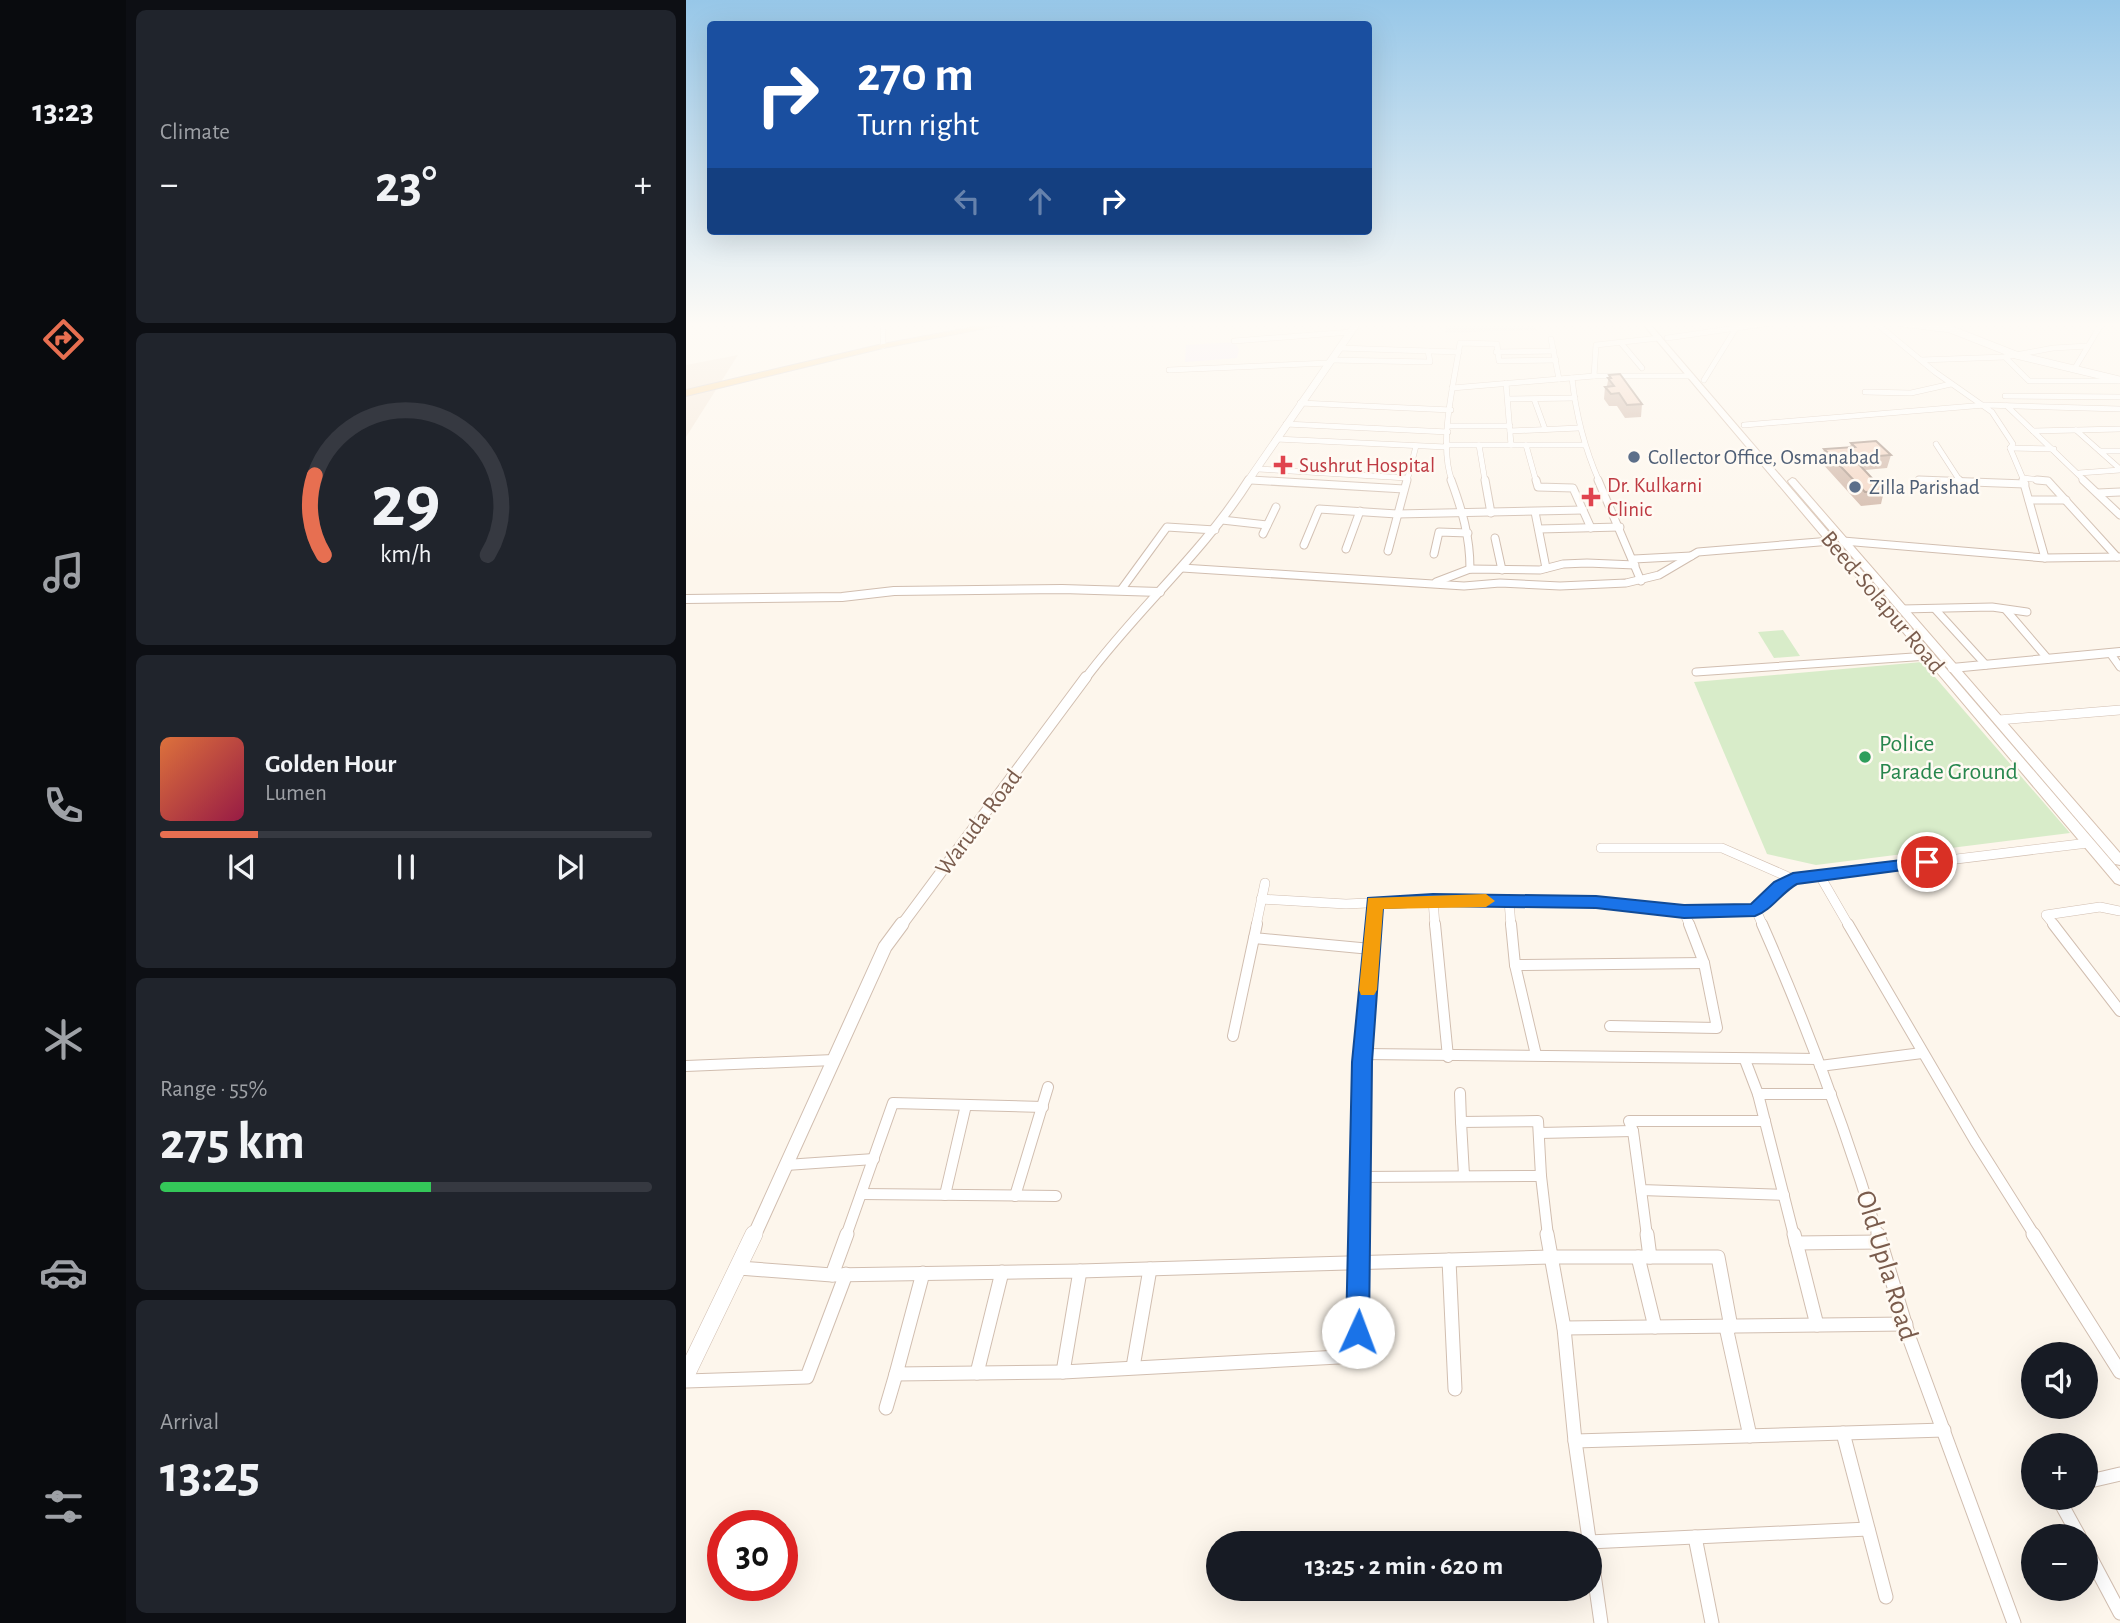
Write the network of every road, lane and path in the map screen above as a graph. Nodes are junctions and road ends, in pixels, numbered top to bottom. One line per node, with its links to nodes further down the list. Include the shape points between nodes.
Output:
1 (1575, 398): 19 (street)
2 (1304, 399): 11 (street, Waruda Road)
3 (1452, 399): 16 (street)
4 (1508, 399): 5 (street); 21 (street)
5 (1534, 399): 6 (street); 22 (street)
6 (1545, 399)
7 (1711, 399): 68 (main road, Beed-Solapur Road)
8 (1721, 399): 18 (main road, Beed-Solapur Road)
9 (1975, 399): 12 (street)
10 (2060, 399): 14 (street)
11 (1300, 404): 16 (street); 17 (street, Waruda Road)
12 (1985, 405): 13 (street); 18 (street); 34 (street, via 2004,424 2013,444)
13 (2007, 407): 14 (street); 25 (street)
14 (2067, 407): 15 (street)
15 (2120, 409)
16 (1451, 410): 20 (street)
17 (1286, 424): 20 (street); 26 (street, Waruda Road)
18 (1744, 425): 68 (main road, Beed-Solapur Road)
19 (1579, 428): 22 (street); 27 (street)
20 (1448, 429): 21 (street); 33 (street)
21 (1510, 429): 22 (street); 30 (street)
22 (1545, 429)
23 (2120, 429): 24 (street)
24 (2076, 430): 25 (street); 36 (street)
25 (2033, 431): 35 (street)
26 (1276, 439): 32 (street); 38 (street, Waruda Road)
27 (1584, 444): 31 (street); 61 (street)
28 (1936, 444): 45 (street)
29 (1479, 445): 30 (street); 33 (street); 56 (street)
30 (1511, 445): 31 (street)
31 (1526, 445): 52 (street, via 1538,487 1573,488)
32 (1416, 446): 33 (street); 41 (street)
33 (1446, 446): 55 (street, via 1446,465)
34 (2010, 449): 35 (street); 44 (street)
35 (2054, 449): 40 (street)
36 (2100, 451): 37 (street); 39 (street)
37 (2120, 451)
38 (1258, 469): 41 (street); 42 (street, Waruda Road)
39 (2120, 470): 40 (street)
40 (2079, 473): 48 (street)
41 (1407, 478): 46 (street)
42 (1251, 480): 46 (street); 59 (street, Waruda Road)
43 (1919, 480): 45 (street)
44 (2024, 481): 45 (street); 49 (street); 50 (street, via 2048,481)
45 (1960, 482)
46 (1404, 489): 57 (street)
47 (2120, 492): 48 (street)
48 (2098, 493): 58 (street)
49 (2029, 500): 50 (street); 75 (street)
50 (2066, 500): 74 (street)
51 (1276, 507): 60 (street)
52 (1583, 510): 54 (street); 62 (street)
53 (1360, 511): 57 (street); 69 (street, via 1320,509); 70 (street)
54 (1535, 512): 56 (street); 63 (street)
55 (1464, 513): 56 (street); 57 (street); 65 (street)
56 (1491, 513)
57 (1397, 514): 71 (street)
58 (2120, 515)
59 (1222, 520): 60 (street); 64 (street, Waruda Road)
60 (1267, 525): 66 (street)
61 (1620, 527): 62 (street); 76 (street)
62 (1591, 528): 63 (street)
63 (1539, 529): 78 (street)
64 (1215, 530): 77 (street, Waruda Road); 83 (street, via 1167,527)
65 (1468, 533): 72 (street, via 1439,533); 79 (street)
66 (1263, 534)
67 (1495, 538): 80 (street)
68 (1837, 541): 73 (street); 75 (street); 87 (main road, Beed-Solapur Road); 91 (main road, Beed-Solapur Road)
69 (1304, 545)
70 (1346, 549)
71 (1388, 551)
72 (1434, 554)
73 (1693, 556): 76 (street); 81 (street)
74 (2119, 557): 75 (street)
75 (2045, 558)
76 (1634, 562): 78 (street); 81 (street)
77 (1182, 568): 82 (street); 84 (street, Waruda Road)
78 (1546, 568): 80 (street)
79 (1470, 569): 80 (street); 82 (street)
80 (1502, 570)
81 (1641, 580): 82 (street, via 1560,586)
82 (1431, 584)
83 (1121, 590): 84 (street); 85 (street, via 894,591 842,597)
84 (1160, 592): 124 (street, Waruda Road, via 1108,649 885,947)
85 (686, 599)
86 (1936, 608): 87 (street); 88 (street); 93 (street)
87 (1902, 609): 95 (main road, Beed-Solapur Road)
88 (2006, 609): 89 (street); 92 (street)
89 (2027, 612)
90 (2115, 653): 92 (street); 94 (street)
91 (1928, 656): 96 (street); 99 (main road, Beed-Solapur Road)
92 (2048, 659): 93 (street)
93 (1986, 665): 95 (street)
94 (2120, 667)
95 (1952, 668): 98 (main road, Beed-Solapur Road)
96 (1696, 672)
97 (2120, 710): 98 (street)
98 (1999, 720): 101 (main road, Beed-Solapur Road)
99 (2088, 843): 102 (street); 104 (main road, Beed-Solapur Road)
100 (1601, 848): 103 (street, via 1722,848)
101 (2120, 861)
102 (1820, 876): 103 (street); 120 (street)
103 (1793, 879): 110 (street)
104 (2120, 880)
105 (1265, 883): 106 (street)
106 (1261, 900): 109 (street); 113 (street)
107 (1433, 900): 108 (street); 109 (street); 123 (street)
108 (1509, 901): 111 (street, via 1596,902); 116 (street)
109 (1374, 903): 114 (street)
110 (1755, 910): 111 (street); 126 (street, Old Upla Road)
111 (1684, 912): 115 (street)
112 (2120, 914): 117 (street, via 2100,907 2046,915)
113 (1254, 938): 114 (street); 119 (street)
114 (1371, 949): 121 (street)
115 (1704, 963): 116 (street); 118 (street, via 1717,1028)
116 (1515, 965): 122 (street)
117 (2120, 1011)
118 (1610, 1026)
119 (1233, 1036)
120 (1923, 1053): 126 (street); 168 (street)
121 (1363, 1054): 123 (street); 142 (street)
122 (1536, 1055): 123 (street); 125 (street)
123 (1448, 1057)
124 (834, 1060): 127 (street); 139 (street, Waruda Road)
125 (1745, 1060): 126 (street); 130 (street)
126 (1819, 1063): 131 (street, Old Upla Road)
127 (686, 1066)
128 (1048, 1087): 133 (street)
129 (1460, 1093): 135 (street)
130 (1758, 1094): 131 (street); 134 (street)
131 (1830, 1094): 149 (street, Old Upla Road)
132 (966, 1105): 133 (street); 138 (street, via 893,1103); 145 (street)
133 (1043, 1107): 147 (street)
134 (1765, 1121): 136 (street, via 1629,1121); 146 (street)
135 (1461, 1122): 137 (street, via 1538,1121); 140 (street)
136 (1633, 1131): 137 (street); 143 (street)
137 (1539, 1133): 141 (street)
138 (874, 1159): 139 (street); 144 (street)
139 (786, 1166): 155 (street, Waruda Road)
140 (1464, 1175): 141 (street); 142 (street)
141 (1541, 1176): 151 (street)
142 (1361, 1177): 154 (street)
143 (1641, 1190): 146 (street); 152 (street)
144 (861, 1194): 145 (street); 161 (street)
145 (945, 1195): 147 (street)
146 (1784, 1195): 150 (street)
147 (1016, 1196): 148 (street)
148 (1056, 1196)
149 (1880, 1242): 150 (street); 162 (street, Old Upla Road)
150 (1796, 1243): 163 (street)
151 (1549, 1257): 152 (street); 153 (street); 166 (street)
152 (1644, 1257): 164 (street); 165 (street, via 1718,1257)
153 (1449, 1260): 154 (street); 174 (street)
154 (1360, 1262): 156 (street); 167 (street, via 1357,1356)
155 (739, 1268): 161 (street); 172 (street, Waruda Road)
156 (1150, 1269): 157 (street); 167 (street)
157 (1080, 1271): 158 (street); 170 (street)
158 (1002, 1272): 159 (street); 169 (street)
159 (923, 1273): 160 (street); 171 (street)
160 (846, 1274): 161 (street); 173 (street, via 807,1377)
161 (832, 1275)
162 (1906, 1324): 163 (street); 176 (street, Old Upla Road)
163 (1817, 1325): 165 (street)
164 (1655, 1327): 165 (street); 166 (street)
165 (1729, 1327): 178 (street)
166 (1564, 1328): 179 (street)
167 (1133, 1367): 170 (street)
168 (2120, 1372)
169 (977, 1373): 170 (street); 171 (street)
170 (1063, 1373)
171 (896, 1374): 175 (street)
172 (686, 1375)
173 (686, 1381)
174 (1455, 1389)
175 (886, 1408)
176 (1944, 1430): 177 (street); 192 (street, Old Upla Road)
177 (1843, 1433): 178 (street); 182 (street)
178 (1750, 1436): 179 (street)
179 (1575, 1441): 183 (street)
180 (2120, 1474): 181 (street)
181 (2098, 1479)
182 (1868, 1529): 184 (street); 187 (street)
183 (1588, 1531)
184 (1695, 1537): 185 (street); 191 (street)
185 (1602, 1541)
186 (2098, 1572): 189 (street)
187 (1886, 1597)
188 (1598, 1601): 190 (street)
189 (2120, 1613)
190 (1601, 1623)
191 (1712, 1623)
192 (2014, 1623)

